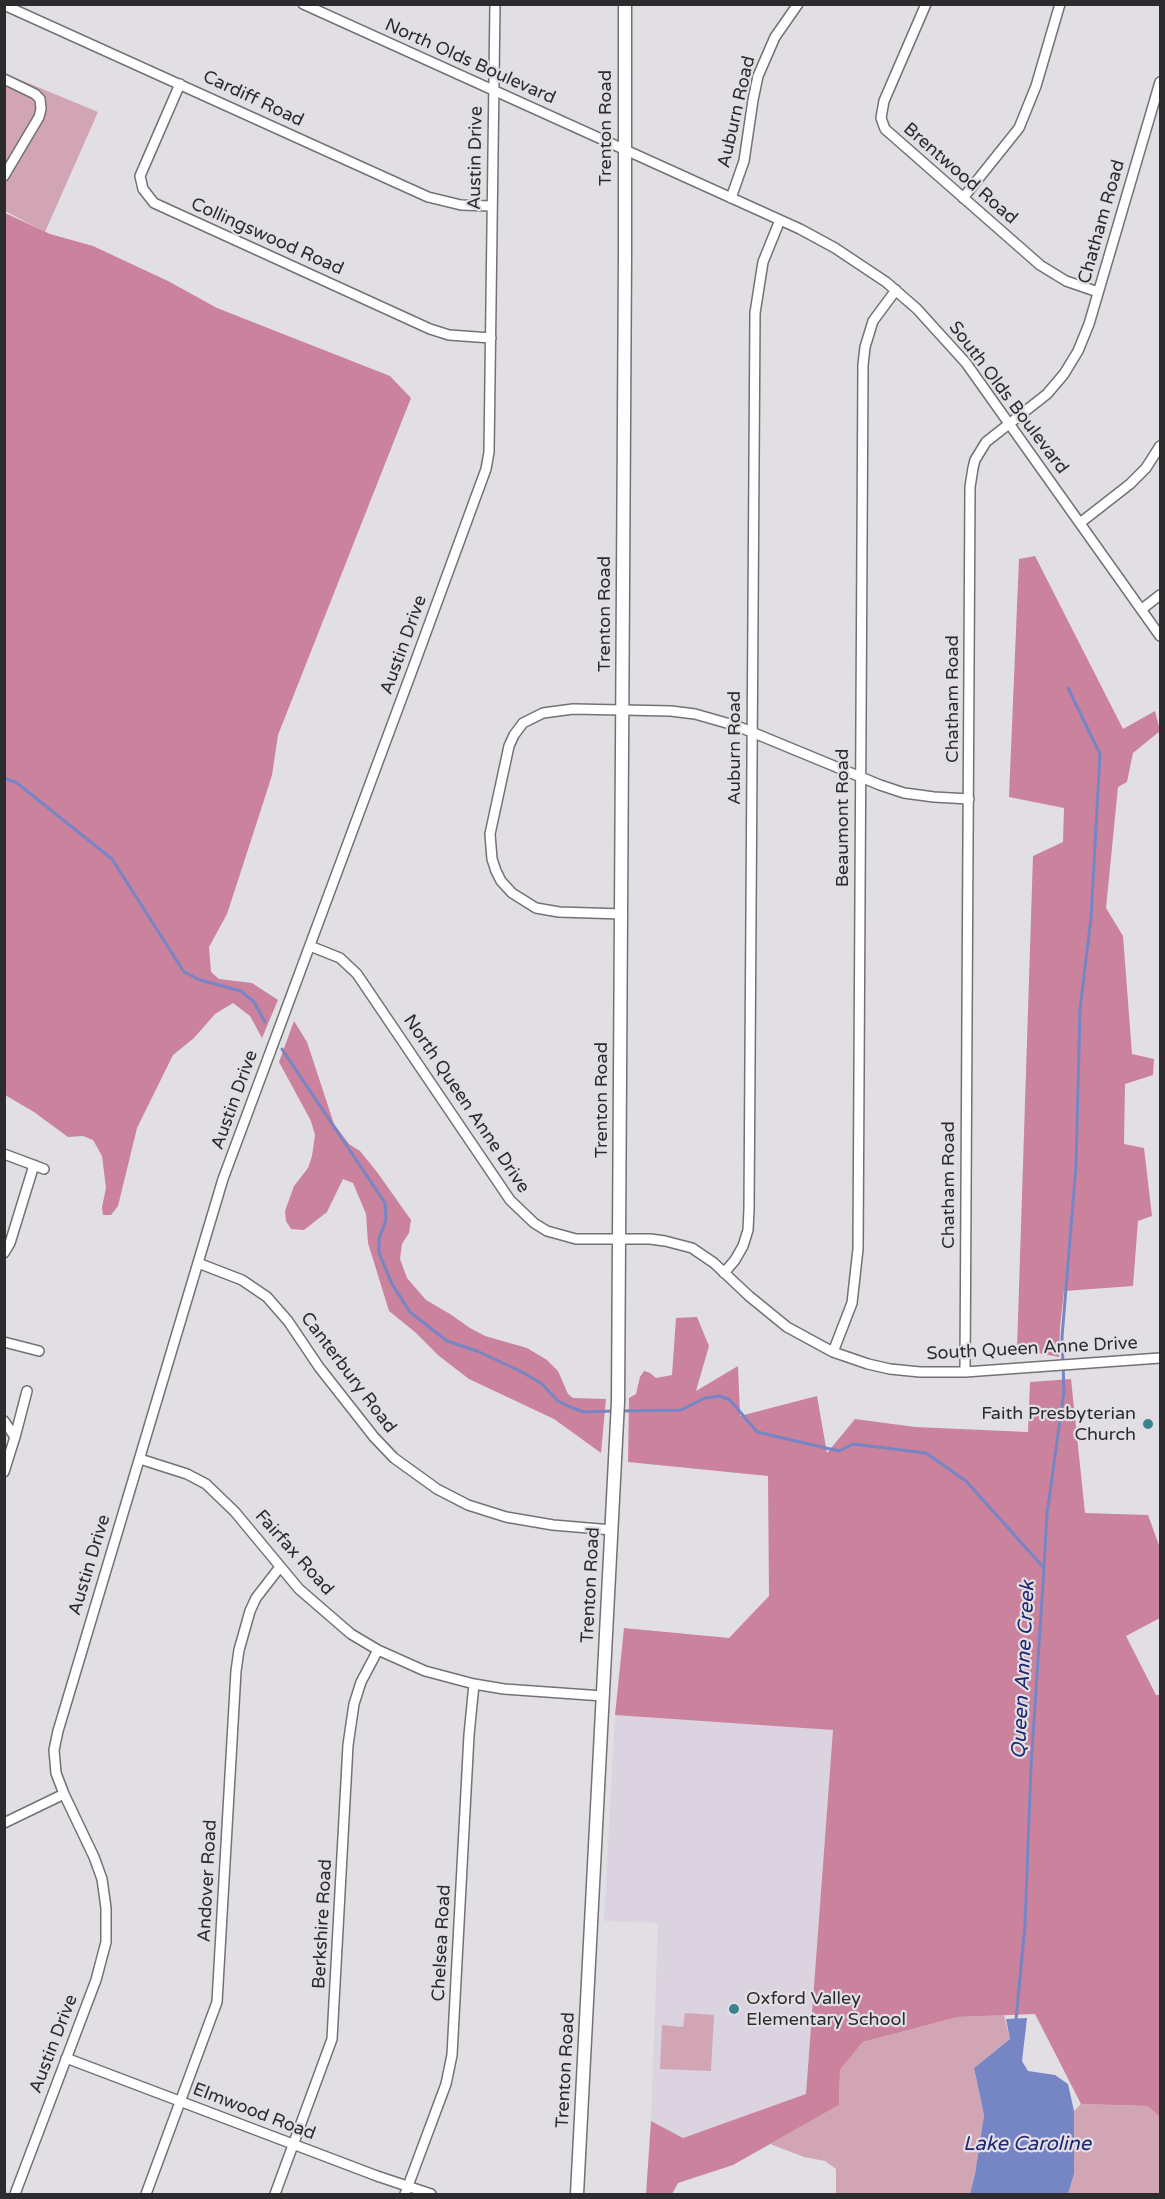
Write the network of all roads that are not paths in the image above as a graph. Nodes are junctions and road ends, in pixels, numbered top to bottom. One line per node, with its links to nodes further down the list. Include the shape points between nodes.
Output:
1 (303, 4): 11 (street, North Olds Boulevard)
2 (495, 4): 11 (street, Austin Drive)
3 (625, 4): 12 (main road, Trenton Road)
4 (798, 4): 14 (street, Auburn Road, via 776,37 758,76 744,161)
5 (926, 4): 15 (street, Brentwood Road, via 884,101 881,118 892,137)
6 (1060, 4): 15 (street, via 1023,121)
7 (4, 5): 10 (street, Cardiff Road)
8 (4, 79): 13 (street, via 35,94 41,109)
9 (1161, 82): 19 (street, Chatham Road)
10 (180, 84): 16 (street, Cardiff Road, via 428,197 461,205); 20 (street, Collingswood Road, via 140,176 143,189 154,203 430,329 449,335)
11 (494, 91): 12 (street, North Olds Boulevard); 16 (street, Austin Drive)
12 (624, 150): 14 (street, South Olds Boulevard); 27 (main road, Trenton Road)
13 (4, 176)
14 (731, 198): 17 (street, South Olds Boulevard)
15 (963, 198): 19 (street, Brentwood Road, via 1054,275)
16 (492, 206): 20 (street, Austin Drive)
17 (780, 220): 18 (street, South Olds Boulevard, via 835,248); 28 (street, Auburn Road, via 763,262 755,313)
18 (896, 290): 21 (street, South Olds Boulevard, via 942,334); 29 (street, Beaumont Road, via 873,321 863,365)
19 (1098, 292): 21 (street, Chatham Road, via 1078,351 1064,374 1047,394)
20 (492, 338): 32 (street, Austin Drive, via 491,441 486,469)
21 (1010, 423): 23 (street, South Olds Boulevard); 30 (street, Chatham Road, via 981,449 970,487)
22 (1161, 446): 23 (street, via 1130,484)
23 (1080, 523): 25 (street, South Olds Boulevard)
24 (1161, 596): 25 (street)
25 (1142, 609): 26 (street, South Olds Boulevard)
26 (1161, 636)
27 (623, 711): 28 (street, via 694,714); 31 (main road, Trenton Road); 31 (street, via 554,710 524,723 509,746 490,834 492,859 501,881 526,903 559,912)
28 (752, 732): 29 (street); 39 (street, Auburn Road, via 748,1230 744,1246)
29 (860, 777): 30 (street, via 915,795); 42 (street, Beaumont Road, via 857,1271 852,1303)
30 (969, 799): 44 (street, Chatham Road)
31 (622, 914): 36 (main road, Trenton Road)
32 (310, 946): 36 (street, North Queen Anne Drive, via 340,958 357,974 489,1172 519,1210 556,1234 576,1239); 38 (street, Austin Drive, via 223,1179)
33 (4, 1154): 34 (street)
34 (34, 1165): 35 (street); 37 (street)
35 (44, 1169)
36 (620, 1240): 39 (street, South Queen Anne Drive, via 675,1243 702,1254); 50 (main road, Trenton Road)
37 (4, 1253)
38 (198, 1263): 48 (street, Austin Drive); 50 (street, Canterbury Road, via 242,1280 267,1297 374,1437 394,1458 437,1489 468,1505 506,1517)
39 (724, 1272): 42 (street, South Queen Anne Drive, via 786,1327)
40 (4, 1342): 41 (street)
41 (39, 1351)
42 (833, 1352): 44 (street, South Queen Anne Drive, via 890,1369)
43 (1161, 1358): 44 (street, South Queen Anne Drive)
44 (965, 1372)
45 (27, 1391): 47 (street)
46 (4, 1421): 47 (street)
47 (15, 1437): 49 (street)
48 (140, 1459): 51 (street, Fairfax Road, via 206,1484 235,1512); 55 (street, Austin Drive, via 58,1731 54,1761)
49 (4, 1472)
50 (612, 1530): 54 (main road, Trenton Road)
51 (280, 1567): 52 (street, Fairfax Road, via 327,1614); 58 (street, Andover Road, via 256,1598 239,1650 217,2002)
52 (378, 1650): 53 (street, Fairfax Road, via 426,1671); 59 (street, Berkshire Road, via 361,1682 350,1727 332,2039)
53 (474, 1684): 54 (street, Fairfax Road); 60 (street, Chelsea Road, via 452,2055 446,2084)
54 (603, 1696): 65 (main road, Trenton Road)
55 (64, 1794): 56 (street); 57 (street, Austin Drive, via 100,1871 107,1924 101,1965)
56 (4, 1823)
57 (66, 2058): 58 (street, Elmwood Road); 61 (street, Austin Drive)
58 (181, 2102): 59 (street, Elmwood Road); 62 (street, Andover Road)
59 (294, 2144): 60 (street, Elmwood Road); 63 (street, Berkshire Road)
60 (406, 2191): 64 (street, Elmwood Road)
61 (15, 2194)
62 (146, 2194)
63 (275, 2194)
64 (431, 2194)
65 (577, 2194)

